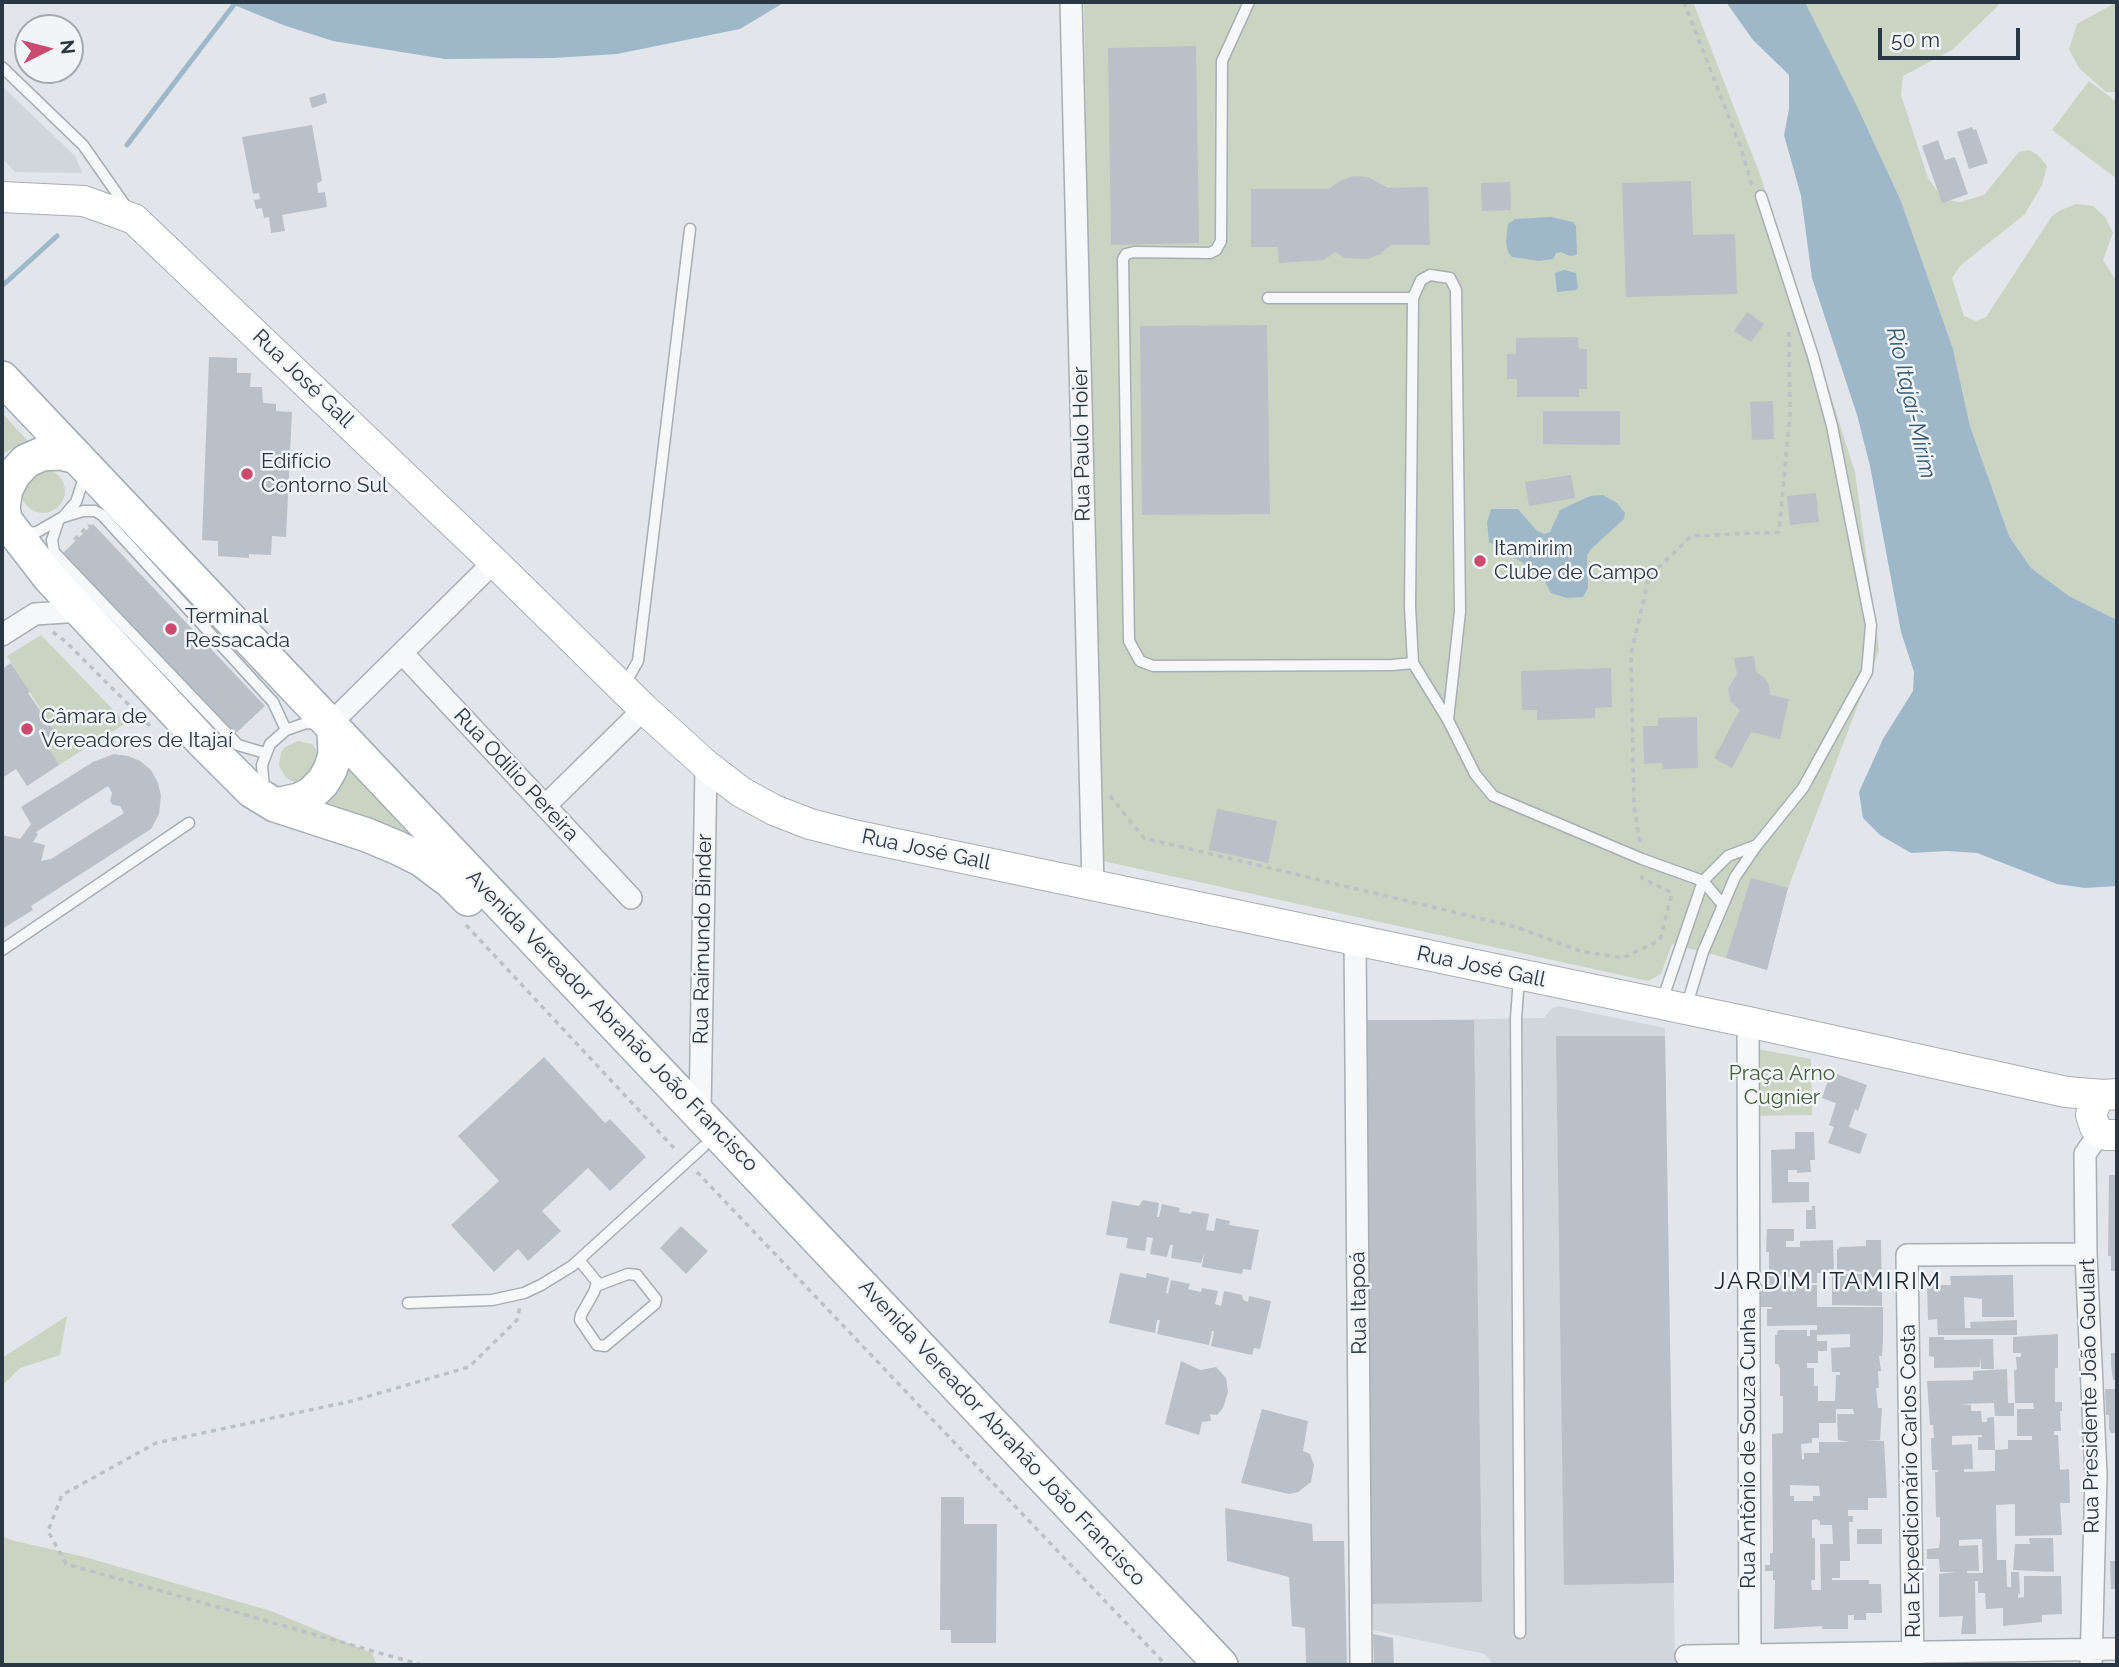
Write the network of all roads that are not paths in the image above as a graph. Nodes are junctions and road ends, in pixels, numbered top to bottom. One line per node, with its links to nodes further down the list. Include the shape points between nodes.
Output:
1 (1071, 2): 33 (street, Rua Paulo Hoier)
2 (1249, 2): 20 (lane, via 1222,61 1221,241 1210,253 1134,252 1123,260 1129,641 1140,661 1153,666)
3 (2, 67): 6 (lane, via 83,145)
4 (1761, 195): 31 (lane, via 1832,426 1871,625 1867,672 1803,788)
5 (2, 197): 6 (main road, Rua José Gall, via 84,201)
6 (134, 219): 14 (main road, Rua José Gall)
7 (690, 229): 21 (lane, via 638,661)
8 (1268, 298): 9 (lane)
9 (1413, 298): 20 (lane); 23 (lane, via 1420,280 1430,275 1450,278 1456,290 1460,612)
10 (2, 378): 11 (main road, Avenida Vereador Abrahão João Francisco)
11 (80, 461): 12 (lane, via 82,484 76,502); 13 (main road, via 60,453 26,461 6,489 3,507); 24 (main road, Avenida Vereador Abrahão João Francisco)
12 (61, 519): 13 (lane, via 37,532); 25 (lane, via 83,511 102,515 273,702); 26 (lane, via 52,540 54,552 238,745)
13 (7, 524): 15 (main road, Avenida Vereador Abrahão João Francisco)
14 (494, 562): 19 (street); 21 (main road, Rua José Gall)
15 (49, 578): 16 (main road, Avenida Vereador Abrahão João Francisco); 17 (street)
16 (81, 611): 17 (street); 28 (main road, Avenida Vereador Abrahão João Francisco, via 238,779)
17 (41, 621): 18 (street)
18 (2, 635)
19 (402, 653): 24 (street); 29 (street, Rua Odílio Pereira)
20 (1413, 663): 23 (lane)
21 (619, 685): 22 (main road, Rua José Gall)
22 (644, 709): 27 (main road, Rua José Gall); 29 (street)
23 (1448, 720): 32 (lane, via 1475,774 1493,796)
24 (331, 728): 25 (lane, via 306,723); 28 (main road, via 335,755 323,782 299,800); 41 (main road, Avenida Vereador Abrahão João Francisco)
25 (286, 730): 26 (lane)
26 (265, 753): 28 (lane, via 261,777)
27 (706, 765): 33 (main road, Rua José Gall, via 741,792 810,824); 41 (street, Rua Raimundo Binder)
28 (272, 803): 43 (main road, Avenida Vereador Abrahão João Francisco, via 398,848 450,881)
29 (545, 806): 34 (street, Rua Odílio Pereira)
30 (190, 823): 37 (lane)
31 (1757, 845): 32 (lane, via 1728,856); 35 (lane)
32 (1703, 881): 35 (lane); 39 (lane)
33 (1093, 886): 36 (main road, Rua José Gall)
34 (631, 898)
35 (1723, 905): 39 (lane)
36 (1355, 940): 38 (main road, Rua José Gall); 58 (street, Rua Itapoá)
37 (2, 950)
38 (1520, 975): 39 (main road, Rua José Gall); 50 (lane, via 1516,1018)
39 (1673, 1007): 40 (main road, Rua José Gall)
40 (1748, 1022): 42 (main road, Rua José Gall, via 2066,1092); 55 (street, Rua Antônio de Souza Cunha)
41 (700, 1114): 57 (main road, Avenida Vereador Abrahão João Francisco)
42 (2106, 1114): 44 (street, Rua Presidente João Goulart, via 2085,1154)
43 (690, 1154): 45 (lane); 56 (main road, Avenida Vereador Abrahão João Francisco)
44 (2086, 1254): 49 (street, Rua Presidente João Goulart); 54 (street, Rua Expedicionário Carlos Costa, via 1907,1255)
45 (579, 1260): 46 (lane); 47 (lane, via 524,1293 492,1300)
46 (596, 1286): 46 (lane, via 580,1320 597,1345 605,1346 655,1304 637,1275)
47 (408, 1303)
48 (2117, 1474): 49 (street)
49 (2096, 1475): 53 (street, Rua Presidente João Goulart)
50 (1520, 1633)
51 (2117, 1649): 53 (street)
52 (1686, 1656): 55 (street)
53 (2090, 1657): 54 (street)
54 (1913, 1659): 55 (street)
55 (1750, 1660)
56 (1197, 1665)
57 (1221, 1665)
58 (1361, 1665)

